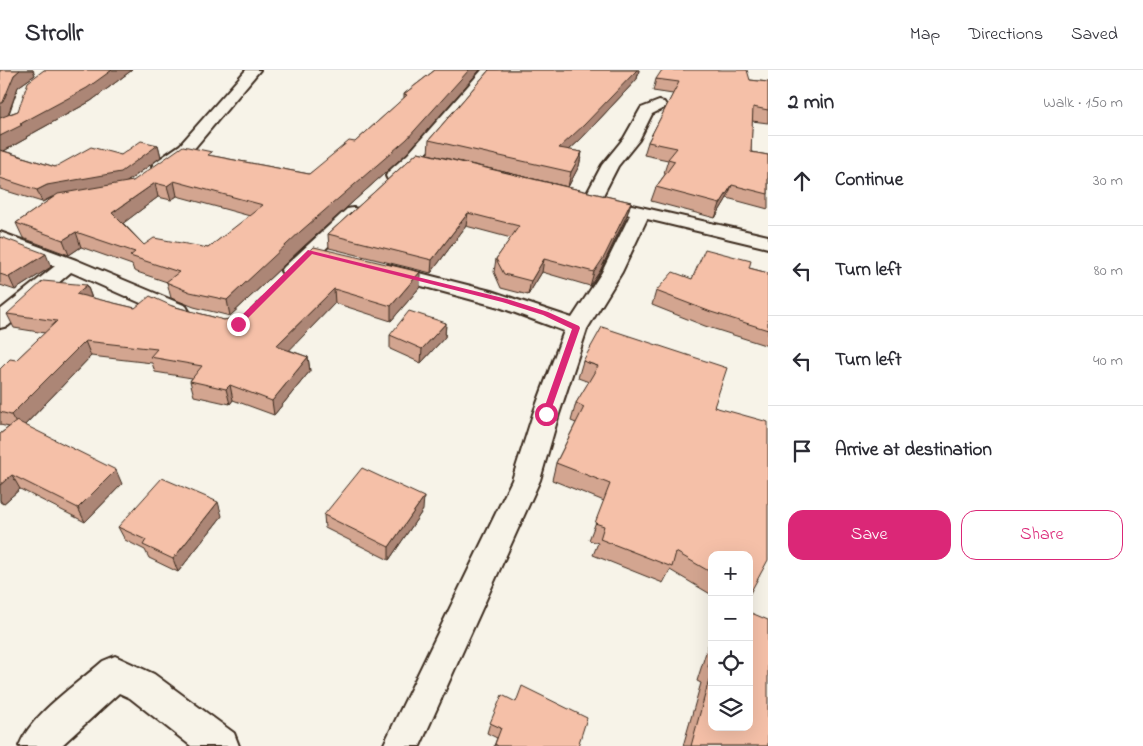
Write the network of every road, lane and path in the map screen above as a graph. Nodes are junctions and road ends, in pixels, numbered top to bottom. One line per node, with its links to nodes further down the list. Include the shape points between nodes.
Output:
1 (253, 70): 6 (street, via 186,148)
2 (489, 70): 4 (street)
3 (659, 105): 9 (street, via 646,111 631,140 585,197)
4 (414, 157): 5 (street); 7 (street)
5 (433, 161)
6 (151, 174)
7 (385, 184)
8 (363, 204): 16 (street, via 320,254)
9 (640, 213): 13 (street); 19 (street, via 623,254)
10 (16, 224): 11 (street)
11 (0, 232)
12 (0, 238): 14 (street)
13 (768, 242)
14 (69, 264): 17 (street); 18 (street)
15 (366, 266): 19 (street, via 505,300)
16 (278, 284)
17 (194, 316)
18 (0, 321)
19 (576, 328): 22 (street, via 526,480)
20 (37, 746): 21 (street, via 115,674 142,686)
21 (220, 746)
22 (401, 746)

